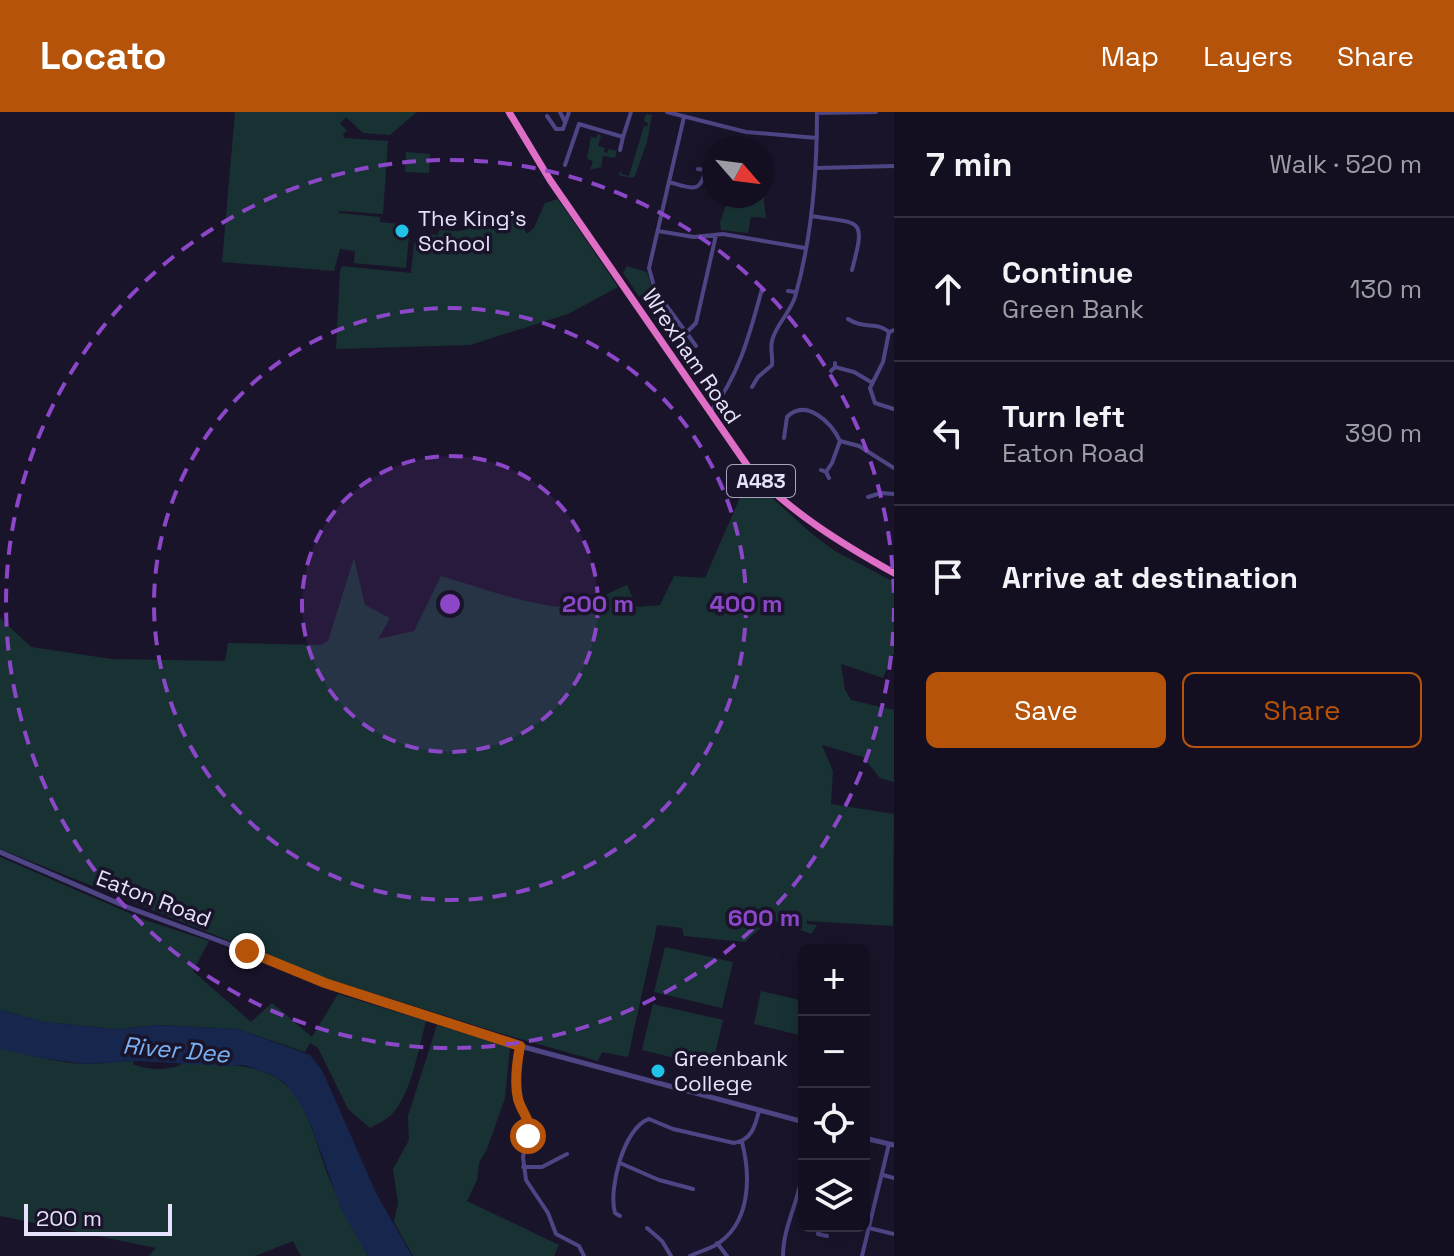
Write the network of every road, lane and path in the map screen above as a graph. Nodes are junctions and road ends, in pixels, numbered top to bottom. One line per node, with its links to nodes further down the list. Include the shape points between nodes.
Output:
1 (521, 112): 8 (street)
2 (560, 112): 11 (street)
3 (569, 112): 11 (street)
4 (631, 112): 12 (street)
5 (667, 112): 10 (street)
6 (876, 112): 7 (street)
7 (817, 113): 13 (street)
8 (510, 115): 38 (highway, Wrexham Road / A483)
9 (547, 116): 11 (street, via 556,129 563,129)
10 (684, 117): 13 (street, via 746,132); 21 (street)
11 (565, 122)
12 (623, 137): 14 (street); 15 (street, via 579,122)
13 (817, 138): 19 (street)
14 (620, 150)
15 (567, 159): 16 (street); 17 (street)
16 (576, 161)
17 (565, 165)
18 (894, 166): 19 (street)
19 (816, 168): 22 (street)
20 (698, 169): 21 (street, via 708,170 699,187)
21 (668, 182): 23 (street)
22 (811, 216): 25 (street); 26 (street, via 859,228 852,269)
23 (658, 231): 24 (street); 32 (street, via 649,260 650,278)
24 (716, 235): 25 (street); 32 (street, via 696,323)
25 (805, 248): 29 (street)
26 (846, 266)
27 (762, 289): 38 (street, via 742,358)
28 (788, 291): 29 (street)
29 (796, 292): 35 (street, via 773,336 772,365 754,385)
30 (847, 318): 31 (street, via 862,327 880,325)
31 (892, 331): 36 (street)
32 (686, 333): 33 (street)
33 (696, 345)
34 (834, 367): 36 (street)
35 (748, 379)
36 (871, 382): 37 (street, via 875,403)
37 (894, 409)
38 (710, 413): 47 (highway, Wrexham Road / A483, via 772,491 837,540)
39 (777, 428): 40 (street)
40 (785, 429): 41 (street); 42 (street, via 787,417 804,408)
41 (784, 438)
42 (840, 441): 43 (street, via 859,446); 44 (street, via 823,471)
43 (894, 468)
44 (829, 478)
45 (894, 494): 46 (street)
46 (867, 499)
47 (894, 573)
48 (0, 852): 49 (street, Eaton Road, via 307,976)
49 (520, 1046): 50 (street, Eaton Road); 58 (street, via 518,1097 530,1122)
50 (759, 1111): 51 (street, Eaton Road); 53 (street)
51 (798, 1121)
52 (870, 1140): 54 (street)
53 (742, 1142): 57 (street, via 649,1119 630,1134); 71 (street, via 747,1196 734,1226)
54 (892, 1145): 59 (street)
55 (567, 1154): 58 (street, via 542,1167)
56 (803, 1160): 76 (street, via 801,1185 782,1229)
57 (620, 1163): 61 (street); 62 (street, via 611,1213)
58 (523, 1167): 72 (street, via 556,1234 579,1246)
59 (883, 1175): 60 (street); 63 (street)
60 (894, 1178)
61 (688, 1189)
62 (620, 1216)
63 (870, 1224)
64 (647, 1228): 73 (street)
65 (870, 1228): 68 (street)
66 (868, 1232): 77 (street)
67 (818, 1234): 69 (street); 70 (street)
68 (894, 1234)
69 (827, 1236)
70 (815, 1241)
71 (717, 1243): 74 (street); 75 (street)
72 (584, 1256)
73 (671, 1256)
74 (690, 1256)
75 (727, 1256)
76 (783, 1256)
77 (862, 1256)

